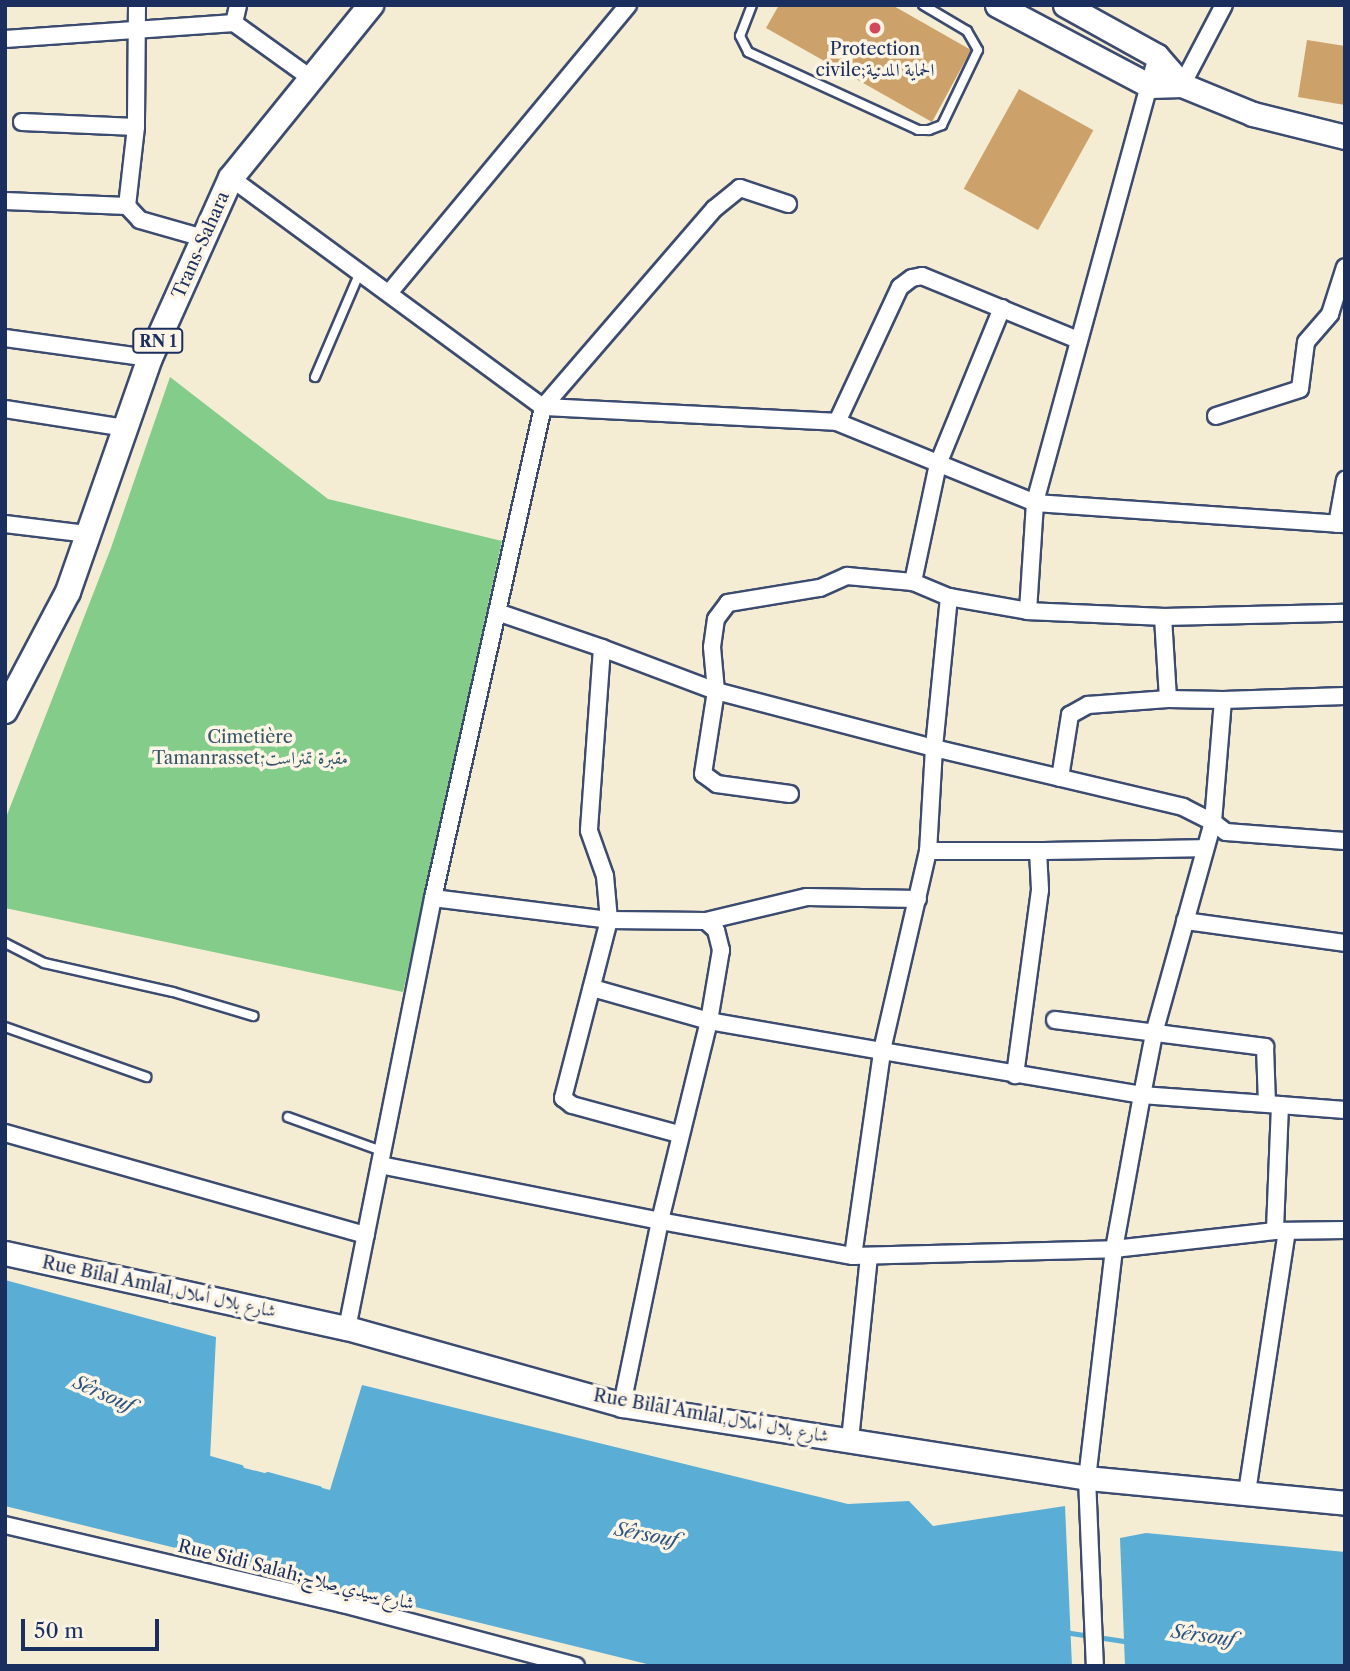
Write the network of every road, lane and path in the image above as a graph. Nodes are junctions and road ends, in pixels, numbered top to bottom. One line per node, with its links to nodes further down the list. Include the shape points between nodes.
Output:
1 (137, 5): 11 (street)
2 (238, 5): 10 (street)
3 (371, 5): 14 (main road, Trans-Sahara / RN 1)
4 (628, 5): 27 (street)
5 (751, 5): 6 (lane, via 740,36 748,52 918,130 929,130 942,125 978,50 967,31)
6 (923, 5)
7 (997, 5): 16 (main road)
8 (1065, 5): 13 (main road)
9 (1224, 5): 15 (street)
10 (234, 23): 11 (street); 14 (street)
11 (138, 30): 12 (street); 18 (street)
12 (5, 39)
13 (1157, 56): 15 (main road); 16 (street)
14 (312, 79): 20 (main road, Trans-Sahara / RN 1)
15 (1182, 85): 16 (main road); 19 (main road, via 1253,114)
16 (1150, 86): 30 (street)
17 (22, 122): 18 (street)
18 (136, 127): 23 (street)
19 (1345, 137)
20 (231, 178): 24 (main road, Trans-Sahara / RN 1); 26 (street)
21 (5, 201): 23 (street)
22 (788, 204): 33 (street, via 740,188 714,209)
23 (127, 206): 24 (street, via 140,220)
24 (203, 238): 31 (main road, Trans-Sahara / RN 1)
25 (1345, 267): 35 (street, via 1330,314 1306,342 1300,389)
26 (360, 272): 27 (street); 32 (lane)
27 (389, 293): 33 (street)
28 (1002, 308): 30 (street); 36 (street, via 922,276 912,278 900,288); 38 (street)
29 (5, 338): 31 (street)
30 (1078, 340): 40 (street)
31 (150, 358): 37 (main road, Trans-Sahara / RN 1)
32 (314, 377)
33 (543, 407): 36 (street); 47 (street)
34 (5, 409): 37 (street)
35 (1216, 416)
36 (837, 422): 38 (street)
37 (125, 428): 43 (main road, Trans-Sahara / RN 1)
38 (939, 464): 40 (street); 44 (street)
39 (1345, 480): 42 (street)
40 (1035, 503): 42 (street); 46 (street)
41 (5, 524): 43 (street)
42 (1341, 524)
43 (88, 534): 51 (main road, Trans-Sahara / RN 1, via 68,592)
44 (913, 582): 45 (street); 52 (street, via 847,576 820,588 728,603 715,629)
45 (949, 597): 46 (street); 57 (street)
46 (1028, 611): 49 (street)
47 (498, 612): 50 (street); 65 (street)
48 (1345, 613): 49 (street)
49 (1163, 617): 54 (street)
50 (601, 648): 52 (street); 67 (street, via 589,831 605,876)
51 (12, 681): 56 (main road, Trans-Sahara / RN 1)
52 (716, 691): 57 (street); 59 (street, via 702,759 707,780)
53 (1345, 696): 55 (street)
54 (1168, 699): 55 (street); 58 (street, via 1088,705 1070,715)
55 (1223, 700): 60 (street)
56 (5, 710)
57 (934, 748): 58 (street); 63 (street)
58 (1060, 778): 60 (street, via 1183,807)
59 (790, 794)
60 (1213, 822): 61 (street, via 1226,832); 62 (street)
61 (1345, 841)
62 (1205, 848): 64 (street); 69 (street)
63 (928, 851): 64 (street); 66 (street)
64 (1038, 851): 79 (street, via 1040,890)
65 (433, 898): 67 (street); 87 (street)
66 (918, 899): 68 (street, via 807,897); 78 (street)
67 (609, 920): 68 (street); 72 (street)
68 (706, 921): 75 (street, via 716,930 721,950)
69 (1185, 921): 71 (street); 77 (street)
70 (5, 943): 73 (lane, via 44,962)
71 (1345, 943)
72 (592, 988): 75 (street); 86 (street, via 562,1098 572,1105)
73 (253, 1016)
74 (1055, 1020): 77 (street)
75 (709, 1021): 78 (street); 86 (street)
76 (5, 1027): 80 (lane)
77 (1154, 1034): 81 (street); 82 (street, via 1265,1047)
78 (882, 1051): 79 (street); 94 (street)
79 (1016, 1075): 81 (street)
80 (146, 1077)
81 (1142, 1095): 82 (street); 92 (street)
82 (1274, 1104): 83 (street); 90 (street)
83 (1345, 1110)
84 (288, 1118): 87 (lane)
85 (5, 1133): 91 (street)
86 (679, 1134): 88 (street)
87 (381, 1158): 88 (street); 91 (street)
88 (660, 1221): 94 (street); 96 (street)
89 (1345, 1230): 90 (street)
90 (1281, 1231): 92 (street); 99 (street)
91 (366, 1235): 95 (street)
92 (1114, 1249): 94 (street); 98 (street)
93 (5, 1252): 95 (main road, Rue Bilal Amlal,شارع بلال أملال)
94 (861, 1256): 97 (street)
95 (347, 1328): 96 (main road, Rue Bilal Amlal,شارع بلال أملال)
96 (622, 1405): 97 (main road, Rue Bilal Amlal,شارع بلال أملال)
97 (850, 1440): 98 (main road, Rue Bilal Amlal,شارع بلال أملال)
98 (1087, 1478): 99 (main road, Rue Bilal Amlal,شارع بلال أملال); 103 (street)
99 (1247, 1492): 100 (main road, Rue Bilal Amlal,شارع بلال أملال)
100 (1345, 1503)
101 (5, 1525): 102 (street, Rue Sidi Salah;شارع سيدي صلاح, via 343,1604)
102 (576, 1666)
103 (1095, 1666)

